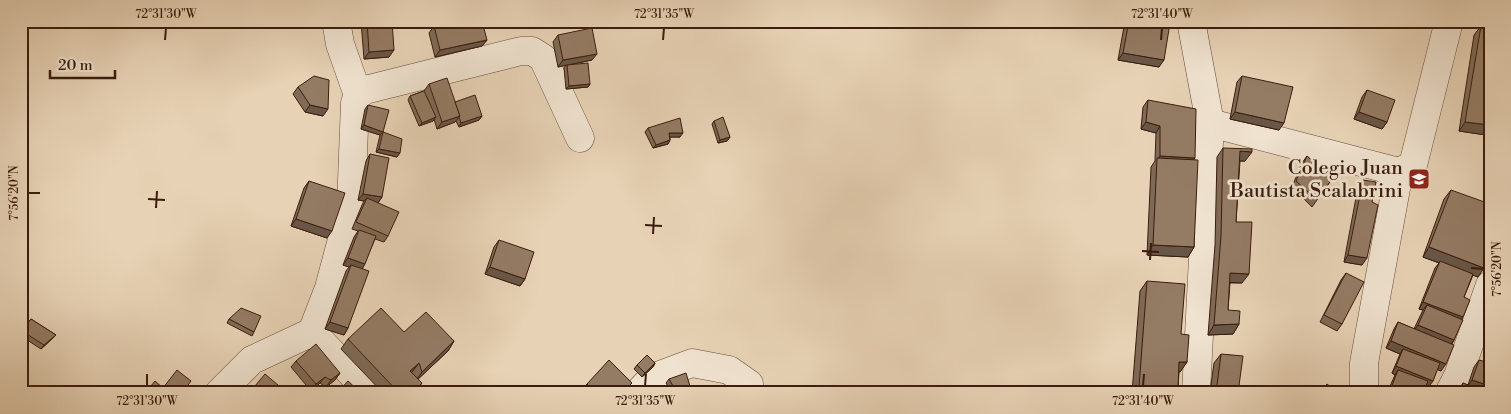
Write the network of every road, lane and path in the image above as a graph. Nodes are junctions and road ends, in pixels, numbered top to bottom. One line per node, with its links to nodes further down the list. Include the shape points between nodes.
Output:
1 (336, 21): 4 (street, via 340,44)
2 (1190, 21): 5 (street)
3 (1449, 21): 7 (street, via 1412,165)
4 (358, 95): 6 (street, via 374,87 532,51 543,58); 9 (street, via 351,206 329,288)
5 (1210, 124): 7 (street); 14 (street)
6 (580, 138)
7 (1399, 172): 15 (street, via 1364,363)
8 (1490, 285): 16 (street)
9 (312, 332): 11 (street, via 252,360); 12 (street)
10 (749, 384): 13 (street, via 729,370 692,363 652,378)
11 (219, 393)
12 (370, 393)
13 (638, 393)
14 (1196, 393)
15 (1364, 393)
16 (1449, 393)

